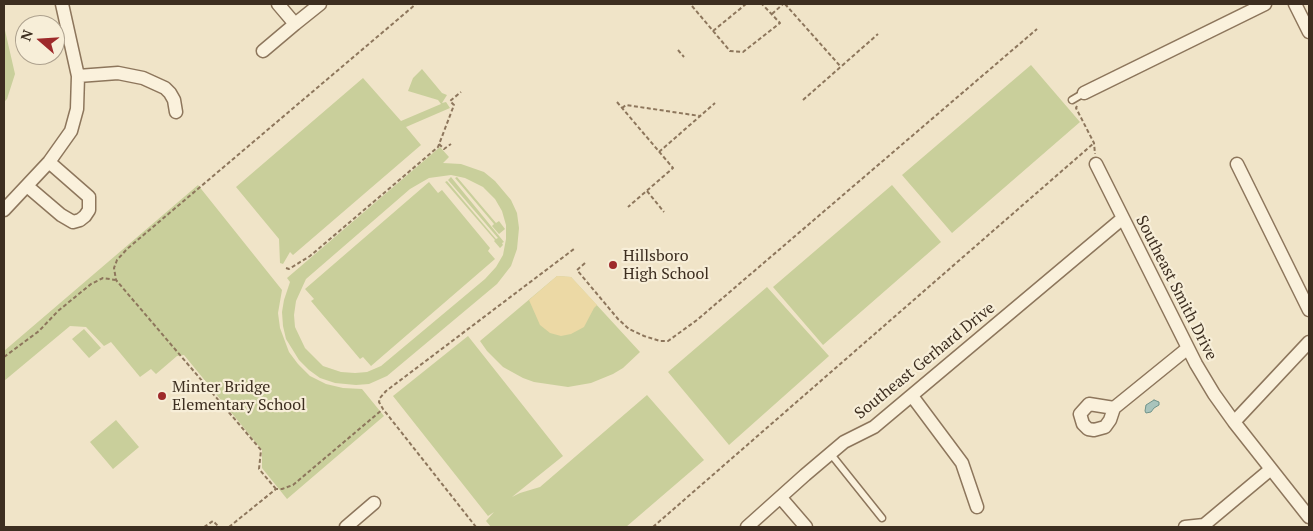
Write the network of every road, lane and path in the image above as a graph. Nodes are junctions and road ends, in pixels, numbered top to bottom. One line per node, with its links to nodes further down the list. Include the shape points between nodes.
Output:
1 (62, 4): 21 (street)
2 (278, 4): 12 (street)
3 (320, 4): 12 (street)
4 (416, 4): 46 (path, via 128,250 115,264)
5 (746, 4): 14 (path)
6 (762, 4): 11 (path)
7 (784, 4): 11 (path); 20 (path)
8 (1265, 4): 23 (street)
9 (1295, 4): 15 (street)
10 (692, 6): 14 (path)
11 (772, 14): 14 (path, via 780,23 743,52 730,51)
12 (295, 24): 18 (street)
13 (1037, 29): 44 (path, via 697,320 668,341 644,336 618,319 577,270)
14 (713, 31)
15 (1309, 32)
16 (878, 34): 20 (path)
17 (678, 50): 19 (path)
18 (263, 51)
19 (684, 57)
20 (841, 67): 24 (path)
21 (78, 76): 29 (street, via 118,73 143,78 170,93); 34 (street, via 77,108 71,131)
22 (460, 92): 31 (path, via 450,101 454,105)
23 (1084, 93): 25 (lane); 68 (path, via 1076,108 1094,143)
24 (803, 100)
25 (1072, 100)
26 (617, 102): 28 (path)
27 (716, 103): 30 (path)
28 (622, 108): 30 (path, via 626,105); 33 (path)
29 (176, 112)
30 (700, 116): 33 (path)
31 (439, 144): 32 (path, via 444,149); 45 (path, via 310,256)
32 (451, 144)
33 (659, 152): 38 (path, via 673,168)
34 (50, 162): 37 (street); 37 (street, via 88,197 86,216 73,222)
35 (1096, 164): 42 (street, Southeast Smith Drive)
36 (1237, 164): 47 (street)
37 (27, 186): 40 (street)
38 (647, 191): 39 (path); 41 (path)
39 (628, 207)
40 (4, 210)
41 (664, 212)
42 (1123, 218): 49 (street, Southeast Smith Drive); 51 (street, Southeast Gerhard Drive)
43 (574, 249): 53 (path, via 382,394 380,402)
44 (586, 263)
45 (286, 268)
46 (116, 280): 50 (path, via 103,278 91,284 39,331); 57 (path, via 261,450 259,469)
47 (1309, 310)
48 (1309, 342): 54 (street)
49 (1188, 348): 52 (street); 54 (street, Southeast Smith Drive)
50 (4, 357)
51 (912, 396): 55 (street, Southeast Gerhard Drive, via 874,427); 60 (street, via 962,463)
52 (1114, 408)
53 (383, 409): 57 (path, via 293,485); 67 (path)
54 (1234, 422): 56 (street, Southeast Smith Drive)
55 (830, 453): 58 (street, Southeast Gerhard Drive); 62 (lane)
56 (1270, 469): 61 (street, Southeast Smith Drive); 71 (street, via 1204,525)
57 (276, 489): 65 (path)
58 (781, 498): 69 (street, Southeast Gerhard Drive); 70 (street)
59 (374, 502): 66 (street)
60 (977, 507)
61 (1309, 517)
62 (882, 518)
63 (204, 527): 64 (path, via 213,521)
64 (219, 527)
65 (229, 527)
66 (346, 527)
67 (476, 527)
68 (655, 527)
69 (747, 527)
70 (806, 527)
71 (1185, 527)

